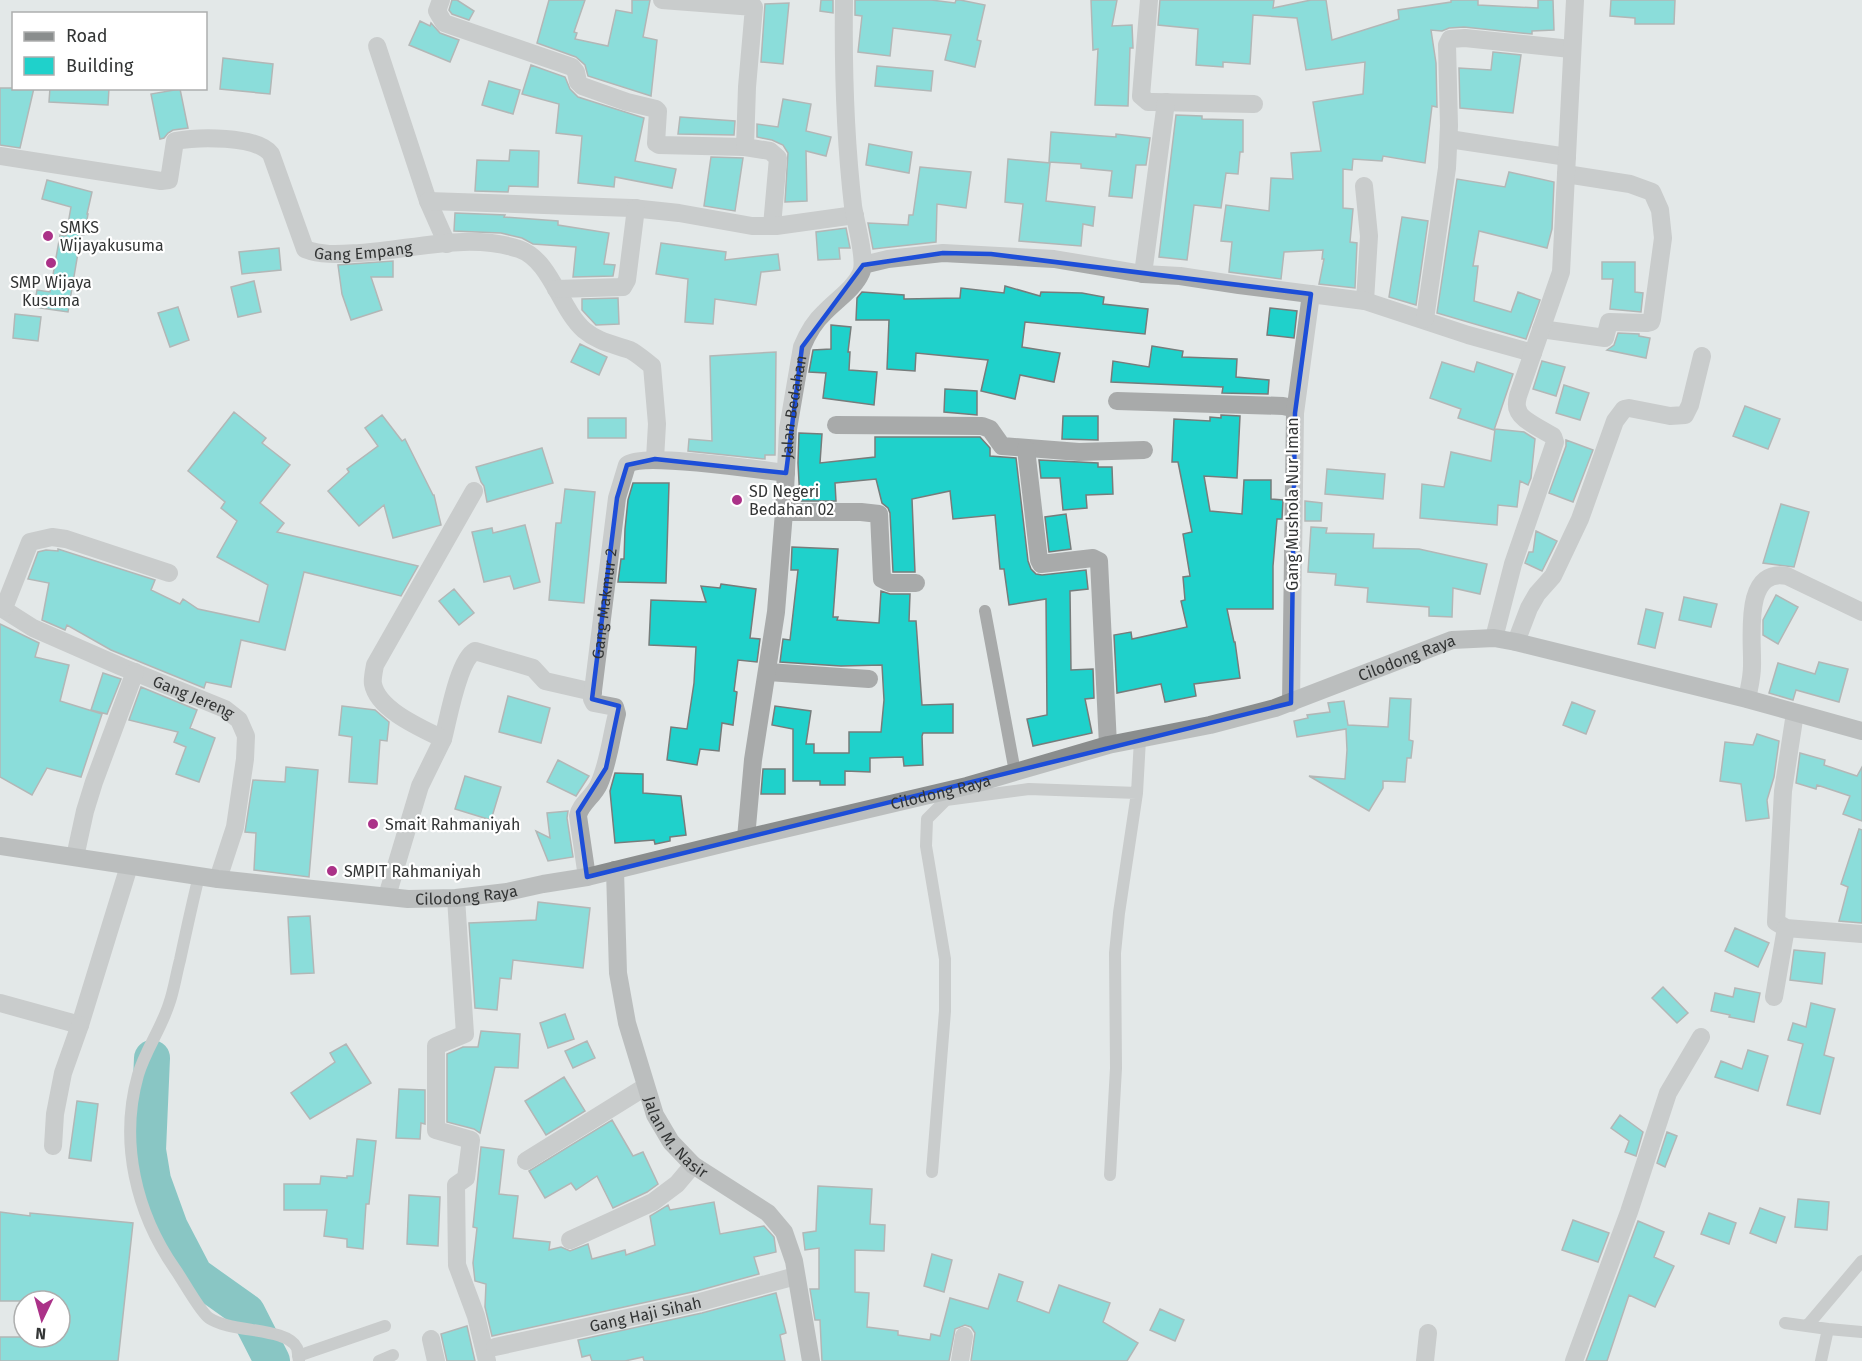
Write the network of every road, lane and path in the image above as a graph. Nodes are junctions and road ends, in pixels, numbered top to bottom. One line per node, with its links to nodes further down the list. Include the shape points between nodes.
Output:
1 (441, 0): 11 (street, via 437,11 444,23 572,67 582,86 656,109 659,145)
2 (662, 0): 11 (street, via 754,7)
3 (844, 0): 17 (street, via 847,147)
4 (1149, 0): 8 (street, via 1141,96 1148,102)
5 (1575, 0): 7 (street)
6 (377, 46): 15 (street)
7 (1571, 49): 10 (street, via 1450,39); 13 (street)
8 (1166, 102): 9 (street); 21 (street)
9 (1254, 104)
10 (1449, 139): 13 (street); 25 (street)
11 (745, 147): 18 (street, via 770,151 778,158)
12 (0, 156): 19 (street, Gang Empang, via 161,181 169,180 175,141 216,138 254,144 271,154 305,249 334,254)
13 (1567, 165): 26 (street, via 1561,272); 26 (street, via 1652,192 1660,210 1663,238 1652,318 1647,323 1609,322 1605,338)
14 (1364, 186): 24 (street, via 1369,236)
15 (428, 201): 16 (street); 19 (street)
16 (636, 208): 18 (street, via 739,225); 22 (street, via 623,287)
17 (855, 216): 18 (street); 20 (street)
18 (772, 226)
19 (447, 244): 22 (street, Gang Empang, via 470,241 522,250 547,274)
20 (863, 265): 21 (street, via 943,253 991,254 1054,259); 35 (street, Jalan Bedahan, via 861,274 823,313 802,347 788,429)
21 (1143, 274): 23 (street)
22 (556, 289): 34 (street, Gang Empang, via 582,329 602,342 632,351 652,366 657,424)
23 (1311, 294): 24 (street); 30 (street)
24 (1365, 300): 25 (street)
25 (1425, 319): 27 (street)
26 (1541, 329): 27 (street)
27 (1533, 353): 43 (street, via 1518,396 1518,413 1553,436 1555,442 1513,564)
28 (1702, 356): 44 (street, via 1685,415 1629,408 1615,421 1580,519 1553,576 1529,608)
29 (1117, 401): 30 (street, Gang Mushola Nur Iman, via 1283,406 1292,408)
30 (1294, 413): 50 (street, Gang Mushola Nur Iman)
31 (836, 425): 32 (street, via 982,426 990,429 1002,446)
32 (1026, 449): 33 (street); 55 (street, via 1041,564 1093,558 1099,561)
33 (1144, 450)
34 (655, 459): 35 (street, Gang Makmur 2); 48 (street, Gang Makmur 2, via 631,461 627,465 617,498)
35 (786, 472): 37 (street, Jalan Bedahan)
36 (474, 491): 54 (street, via 375,665 373,682 377,696 395,712)
37 (784, 512): 39 (street, via 879,514 882,579 890,583); 46 (street, Jalan Bedahan)
38 (170, 573): 40 (street, via 74,541 41,539 30,542)
39 (916, 583)
40 (2, 608): 45 (street, Gang Jereng, via 33,628)
41 (986, 611): 56 (lane)
42 (1862, 612): 49 (street, via 1787,576 1776,574 1767,578 1754,599 1752,674)
43 (1494, 638): 44 (street, Cilodong Raya); 50 (street, Cilodong Raya, via 1452,640)
44 (1522, 644): 49 (street, Cilodong Raya)
45 (135, 672): 60 (street, via 94,782); 65 (street, Gang Jereng, via 225,709 239,720 246,736 235,827)
46 (768, 672): 47 (street); 58 (street, Jalan Bedahan, via 753,760)
47 (869, 680)
48 (593, 692): 54 (street, via 545,681 533,668 475,651 463,669); 64 (street, via 594,703 611,705 617,714 606,768 578,816)
49 (1747, 699): 51 (street, Cilodong Raya)
50 (1291, 702): 53 (street, Cilodong Raya)
51 (1795, 713): 52 (street, Cilodong Raya); 68 (street, via 1783,791 1776,922)
52 (1862, 731)
53 (1140, 739): 55 (street, Cilodong Raya); 57 (lane)
54 (442, 740): 66 (street, via 420,786)
55 (1108, 745): 56 (street, Cilodong Raya)
56 (1015, 772): 58 (street, Cilodong Raya)
57 (1137, 793): 78 (lane, via 1029,789 946,801 927,819 926,846 945,959 945,1011); 79 (lane, via 1115,953 1116,1068)
58 (746, 838): 62 (street, Cilodong Raya)
59 (0, 846): 60 (street, Cilodong Raya)
60 (75, 856): 61 (street, Cilodong Raya)
61 (129, 866): 63 (street, Cilodong Raya); 72 (street)
62 (615, 870): 64 (street, Cilodong Raya); 74 (street, Jalan M. Nasir, via 618,973)
63 (199, 876): 65 (street, Cilodong Raya); 93 (lane, via 169,1004 138,1074 130,1114 134,1178 162,1251 204,1314 218,1324 286,1337 296,1347)
64 (587, 877): 67 (street, Cilodong Raya)
65 (218, 879): 66 (street, Cilodong Raya)
66 (387, 896): 67 (street, Cilodong Raya)
67 (456, 898): 91 (street, via 465,1034 436,1046 436,1131 471,1140 466,1178 456,1185 457,1264)
68 (1786, 928): 69 (street); 70 (street)
69 (1862, 934)
70 (1774, 997)
71 (0, 1003): 72 (street)
72 (80, 1025): 75 (street, via 63,1074)
73 (1701, 1037): 99 (street, via 1668,1093)
74 (645, 1087): 76 (street); 77 (street, Jalan M. Nasir, via 671,1142)
75 (53, 1146)
76 (526, 1161)
77 (693, 1165): 80 (street, via 677,1184 653,1202); 82 (street, Jalan M. Nasir, via 768,1213 784,1232)
78 (932, 1172)
79 (1110, 1174)
80 (570, 1240)
81 (1862, 1261): 85 (lane)
82 (796, 1276): 91 (street, Gang Haji Sihah); 96 (street, Jalan M. Nasir)
83 (1785, 1323): 85 (lane)
84 (385, 1326): 93 (lane)
85 (1807, 1326): 86 (lane)
86 (1828, 1329): 87 (lane); 100 (lane)
87 (1862, 1332)
88 (1428, 1333): 98 (street)
89 (964, 1336): 97 (street)
90 (431, 1339): 95 (street)
91 (491, 1354)
92 (393, 1355): 94 (lane)
93 (298, 1359)
94 (379, 1361)
95 (436, 1361)
96 (811, 1361)
97 (960, 1361)
98 (1425, 1361)
99 (1574, 1361)
100 (1821, 1361)

